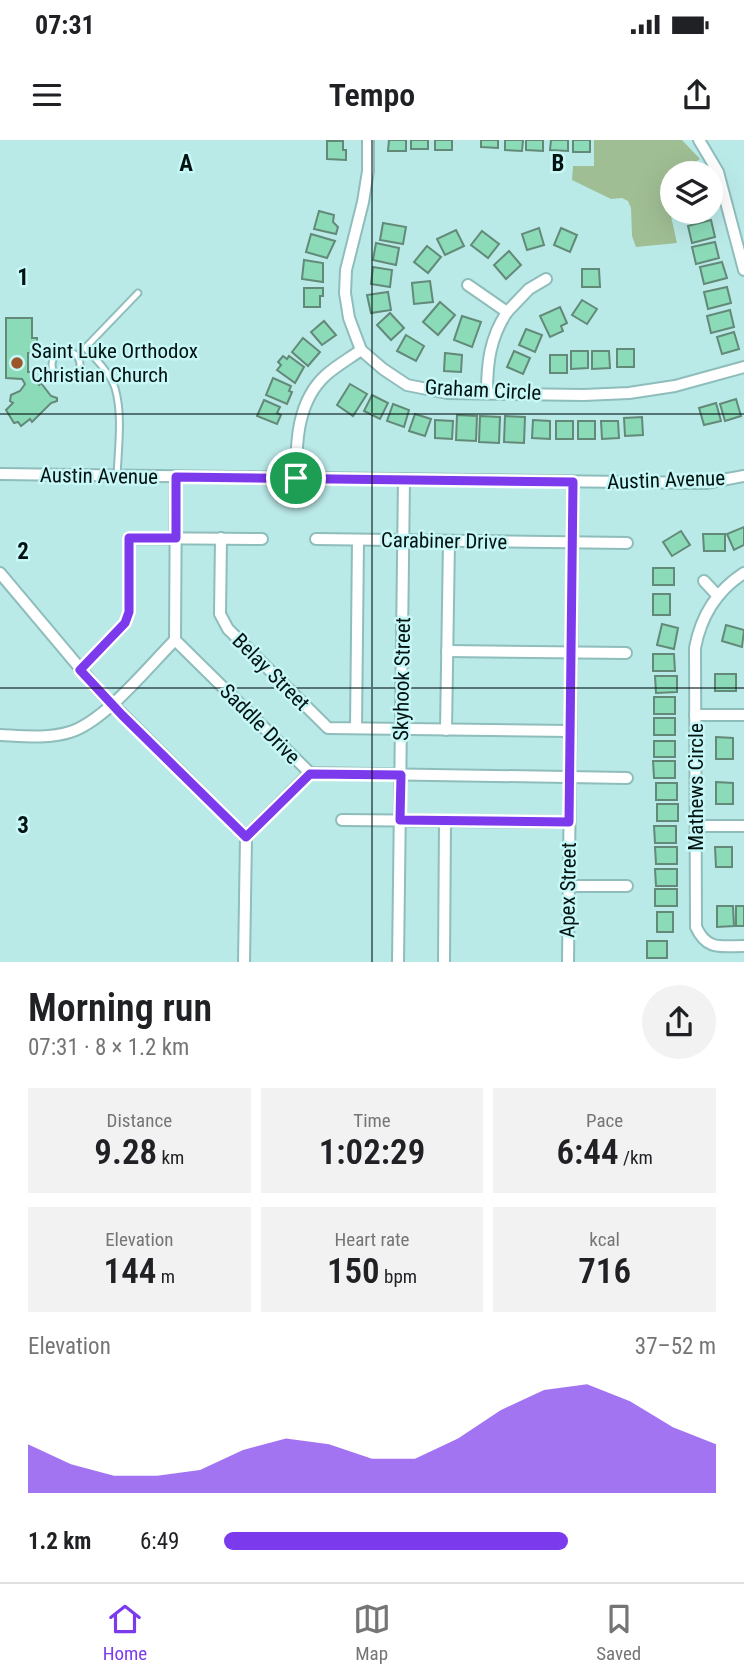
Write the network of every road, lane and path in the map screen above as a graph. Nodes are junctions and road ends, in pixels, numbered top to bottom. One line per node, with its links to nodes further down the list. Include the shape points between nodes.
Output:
1 (368, 140): 9 (street, via 363,202 345,281 349,318)
2 (699, 140): 3 (street, via 718,172)
3 (744, 270)
4 (547, 279): 7 (street, via 529,289)
5 (468, 285): 7 (street)
6 (138, 293): 8 (lane)
7 (507, 312): 12 (street, via 491,341)
8 (85, 348): 10 (lane); 15 (lane, via 114,387)
9 (361, 350): 12 (street, Graham Circle, via 407,385 447,393); 17 (street, via 324,377 308,400 298,429)
10 (77, 356): 10 (lane, via 80,369 74,377 56,376 52,367 57,354 70,351)
11 (744, 368): 12 (street, Graham Circle, via 629,393)
12 (486, 393)
13 (0, 474): 15 (street, Austin Avenue)
14 (744, 476): 19 (street, Austin Avenue, via 706,483)
15 (117, 477): 16 (street, Austin Avenue)
16 (176, 477): 17 (street, Austin Avenue); 20 (street)
17 (296, 478): 18 (street, Austin Avenue)
18 (404, 479): 19 (street, Austin Avenue); 25 (street, Skyhook Street)
19 (573, 482): 27 (street, Apex Street)
20 (176, 538): 21 (street); 33 (street); 37 (street, via 129,538 125,623)
21 (221, 538): 22 (street); 41 (street, Belay Street, via 220,614 228,629 328,728)
22 (262, 539)
23 (316, 539): 24 (street, Carabiner Drive)
24 (358, 540): 25 (street, Carabiner Drive); 41 (street)
25 (403, 540): 26 (street, Carabiner Drive); 42 (street, Skyhook Street)
26 (449, 541): 27 (street, Carabiner Drive); 34 (street)
27 (573, 543): 28 (street, Carabiner Drive); 35 (street, Apex Street)
28 (627, 543)
29 (0, 573): 37 (street)
30 (744, 573): 32 (street, Mathews Circle)
31 (704, 581): 32 (street)
32 (718, 595): 39 (street, Mathews Circle, via 698,631)
33 (175, 640): 38 (street); 46 (street, Saddle Drive)
34 (447, 651): 35 (street); 43 (street)
35 (571, 652): 36 (street); 44 (street, Apex Street)
36 (626, 653)
37 (80, 670): 38 (street)
38 (111, 704): 45 (street, via 89,724 69,733); 56 (street)
39 (695, 715): 40 (street); 54 (street, Mathews Circle)
40 (744, 715)
41 (356, 729): 42 (street, Belay Street)
42 (401, 729): 43 (street, Belay Street); 47 (street, Skyhook Street)
43 (446, 730): 44 (street, Belay Street)
44 (570, 731): 48 (street, Apex Street)
45 (0, 735)
46 (310, 774): 47 (street, Saddle Drive); 56 (street)
47 (401, 775): 48 (street, Saddle Drive); 51 (street, Skyhook Street)
48 (570, 777): 49 (street, Saddle Drive); 53 (street, Apex Street)
49 (627, 778)
50 (342, 820): 51 (street)
51 (400, 820): 52 (street); 61 (street, Skyhook Street)
52 (445, 821): 53 (street); 62 (street)
53 (569, 822): 57 (street, Apex Street)
54 (696, 826): 55 (street); 59 (street, Mathews Circle, via 696,927 702,940 714,946)
55 (744, 826)
56 (246, 837): 60 (street)
57 (569, 886): 58 (street); 63 (street, Apex Street)
58 (627, 886)
59 (744, 946)
60 (244, 962)
61 (398, 962)
62 (444, 962)
63 (568, 962)

